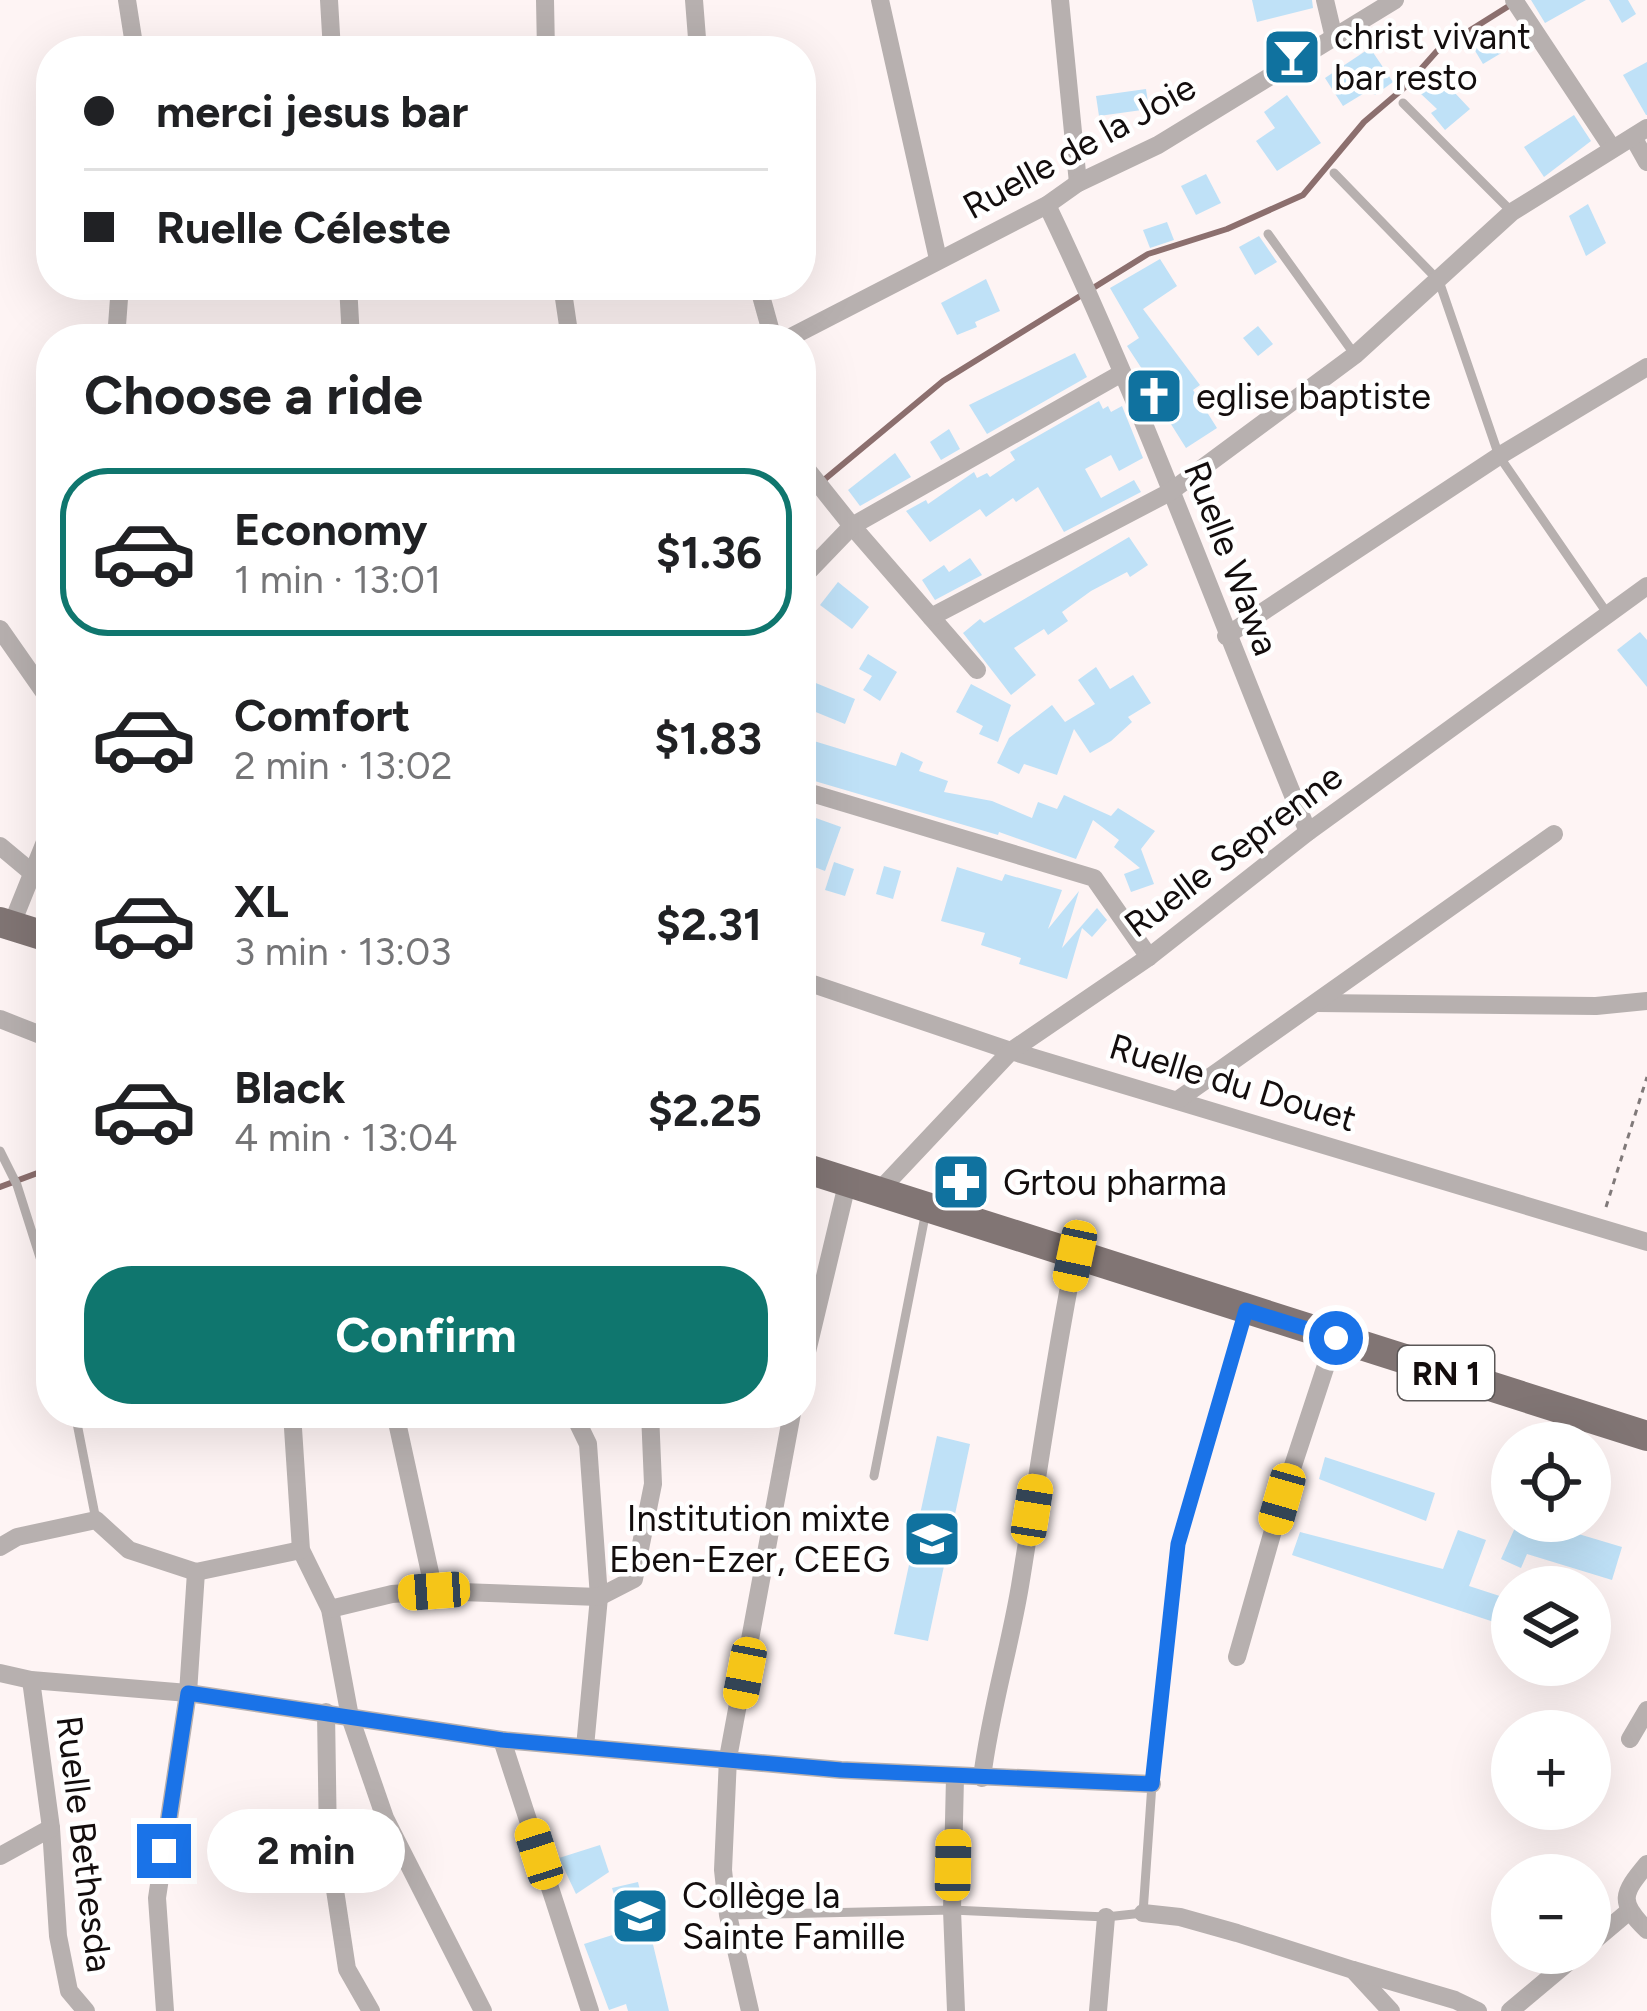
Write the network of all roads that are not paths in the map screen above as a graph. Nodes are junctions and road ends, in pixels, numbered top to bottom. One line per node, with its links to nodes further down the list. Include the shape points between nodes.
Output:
1 (128, 0): 10 (street)
2 (329, 0): 11 (street)
3 (545, 0): 12 (street)
4 (694, 0): 13 (street)
5 (880, 0): 24 (street)
6 (1060, 0): 20 (street)
7 (1325, 0): 14 (street)
8 (1395, 0): 14 (street, Ruelle de la Joie)
9 (1514, 0): 17 (street)
10 (133, 36)
11 (331, 36)
12 (546, 36)
13 (697, 36)
14 (1334, 38): 20 (street, Ruelle de la Joie, via 1158,145)
15 (1403, 103): 22 (lane)
16 (1640, 133): 17 (street); 18 (street)
17 (1612, 148): 22 (street)
18 (1647, 162)
19 (1334, 173): 25 (lane)
20 (1078, 183): 21 (street, Ruelle de la Joie)
21 (1047, 206): 24 (street, Ruelle de la Joie); 29 (street, Ruelle Wawa)
22 (1512, 212): 25 (street)
23 (1268, 234): 27 (lane)
24 (938, 259): 26 (street, Ruelle de la Joie)
25 (1439, 281): 27 (street); 30 (lane)
26 (816, 324)
27 (1354, 356): 32 (street)
28 (1647, 368): 30 (street)
29 (1122, 374): 32 (street, Ruelle Wawa); 33 (street)
30 (1499, 456): 36 (lane); 39 (street)
31 (816, 480): 33 (street)
32 (1170, 492): 37 (street); 39 (street, Ruelle Wawa)
33 (852, 526): 34 (street); 37 (street)
34 (816, 563)
35 (1647, 586): 36 (street, Ruelle Seprenne)
36 (1607, 613): 43 (street, Ruelle Seprenne)
37 (931, 617): 40 (street)
38 (0, 629): 41 (street)
39 (1226, 635): 43 (street, Ruelle Wawa)
40 (977, 670)
41 (36, 681)
42 (816, 795): 50 (street, via 1094,878)
43 (1309, 832): 50 (street, Ruelle Seprenne)
44 (1554, 834): 53 (street)
45 (0, 846): 47 (street)
46 (36, 858): 47 (street)
47 (30, 871): 48 (street)
48 (6, 924): 49 (main road)
49 (36, 933)
50 (1149, 957): 56 (street, Ruelle Seprenne)
51 (816, 985): 56 (street, Ruelle du Douet)
52 (1647, 1000): 53 (street)
53 (1317, 1004): 57 (street)
54 (0, 1019): 55 (street)
55 (36, 1033)
56 (1011, 1051): 57 (street, Ruelle du Douet); 61 (street, Ruelle Seprenne)
57 (1179, 1099): 63 (street, Ruelle du Douet)
58 (0, 1150): 64 (lane)
59 (816, 1171): 60 (main road, RN 1)
60 (848, 1180): 61 (main road, RN 1); 67 (street)
61 (880, 1190): 62 (main road, RN 1)
62 (927, 1206): 65 (main road, RN 1); 76 (lane)
63 (1647, 1242)
64 (36, 1245)
65 (1075, 1256): 66 (main road, RN 1); 96 (street)
66 (1246, 1310): 68 (main road, RN 1); 97 (lane, via 1178,1544)
67 (816, 1314)
68 (1336, 1338): 75 (main road, RN 1); 84 (street)
69 (78, 1428): 77 (lane)
70 (293, 1428): 79 (street)
71 (398, 1428): 81 (street)
72 (580, 1428): 82 (street)
73 (651, 1428): 82 (street, via 653,1484 634,1579)
74 (789, 1428): 94 (street)
75 (1647, 1436)
76 (874, 1476)
77 (96, 1520): 78 (street); 80 (street, via 129,1550)
78 (0, 1547)
79 (302, 1550): 80 (street); 83 (street)
80 (196, 1572): 87 (street)
81 (434, 1591): 82 (street); 83 (street)
82 (599, 1597): 93 (street)
83 (330, 1610): 90 (street)
84 (1237, 1657)
85 (0, 1673): 86 (street)
86 (31, 1680): 87 (street); 98 (street, Ruelle Bethesda)
87 (188, 1693): 89 (street); 111 (street, via 157,1898)
88 (1647, 1710): 91 (street)
89 (326, 1712): 90 (street); 112 (street, via 328,1844 347,1970)
90 (350, 1717): 92 (street); 113 (street, via 395,1839)
91 (1630, 1738)
92 (502, 1740): 93 (street); 114 (street)
93 (585, 1748): 94 (street)
94 (728, 1758): 95 (street); 104 (street)
95 (955, 1777): 96 (street); 101 (street)
96 (982, 1778): 97 (street)
97 (1152, 1784): 103 (lane)
98 (51, 1828): 99 (street); 110 (street, Ruelle Bethesda, via 58,1936 69,1991)
99 (0, 1856)
100 (1647, 1864): 102 (street, via 1629,1886)
101 (952, 1910): 104 (lane); 105 (lane); 116 (street)
102 (1628, 1912): 106 (street); 107 (street)
103 (1143, 1913): 105 (lane); 108 (street)
104 (728, 1915): 115 (street)
105 (1106, 1917): 117 (street)
106 (1611, 1926)
107 (1647, 1930)
108 (1353, 1970): 118 (street); 119 (street)
109 (1554, 1974): 120 (street)
110 (86, 2011)
111 (165, 2011)
112 (371, 2011)
113 (483, 2011)
114 (590, 2011)
115 (750, 2011)
116 (956, 2011)
117 (1098, 2011)
118 (1391, 2011)
119 (1478, 2011)
120 (1510, 2011)

